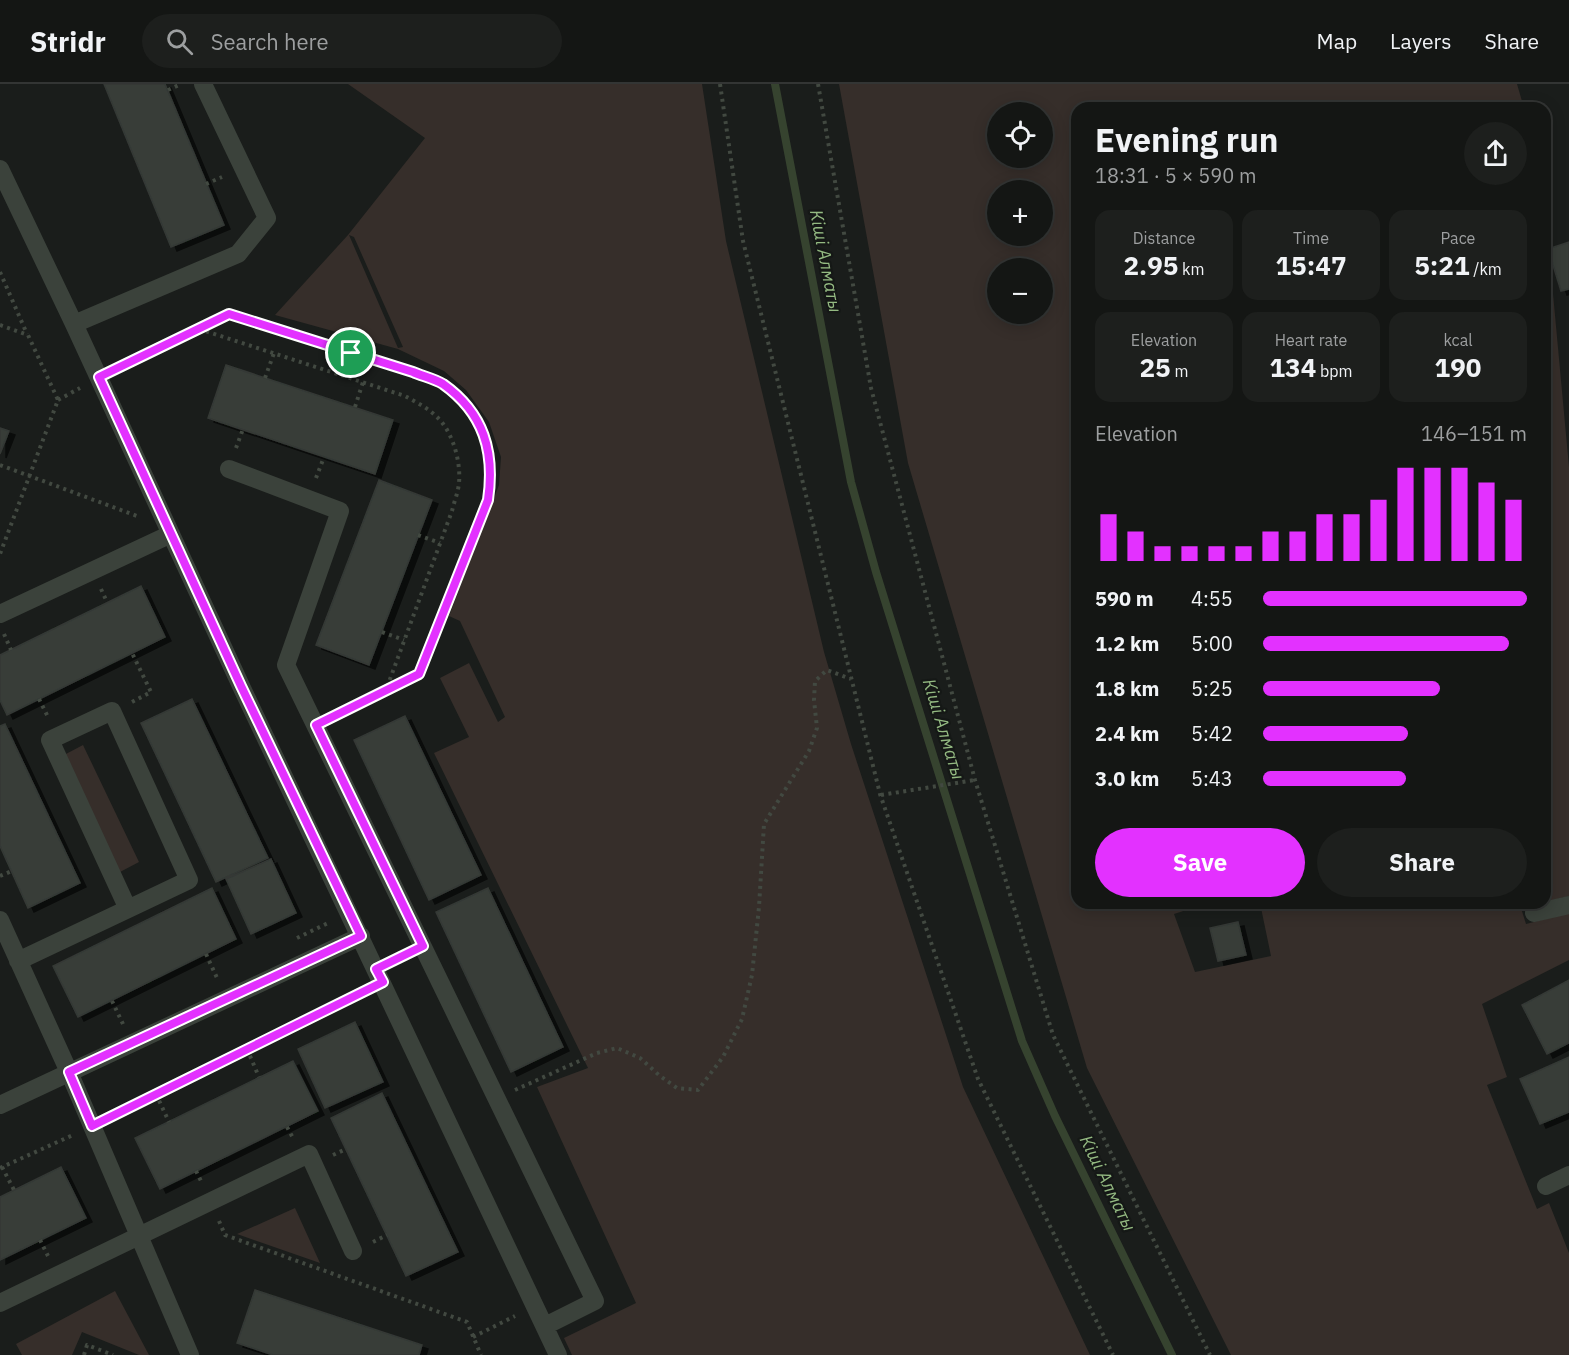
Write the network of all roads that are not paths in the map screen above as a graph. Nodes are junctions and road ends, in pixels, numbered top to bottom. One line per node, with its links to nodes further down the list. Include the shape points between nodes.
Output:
1 (202, 84): 3 (street, via 267,218 238,254)
2 (0, 170): 3 (street)
3 (74, 324): 5 (street)
4 (229, 469): 20 (street, via 340,511 286,665 595,1301)
5 (170, 531): 6 (street); 11 (street)
6 (0, 614)
7 (1569, 905): 9 (street)
8 (128, 909): 8 (street, via 50,740 112,711 189,880); 12 (street)
9 (1534, 913)
10 (0, 920): 12 (street)
11 (361, 936): 13 (street); 20 (street)
12 (18, 961): 13 (street)
13 (69, 1072): 14 (street); 17 (street)
14 (0, 1105)
15 (1569, 1175): 16 (street)
16 (1546, 1186)
17 (139, 1236): 18 (street, via 309,1154); 19 (street); 21 (street)
18 (353, 1251)
19 (0, 1303)
20 (545, 1326): 22 (street)
21 (190, 1355)
22 (558, 1355)

